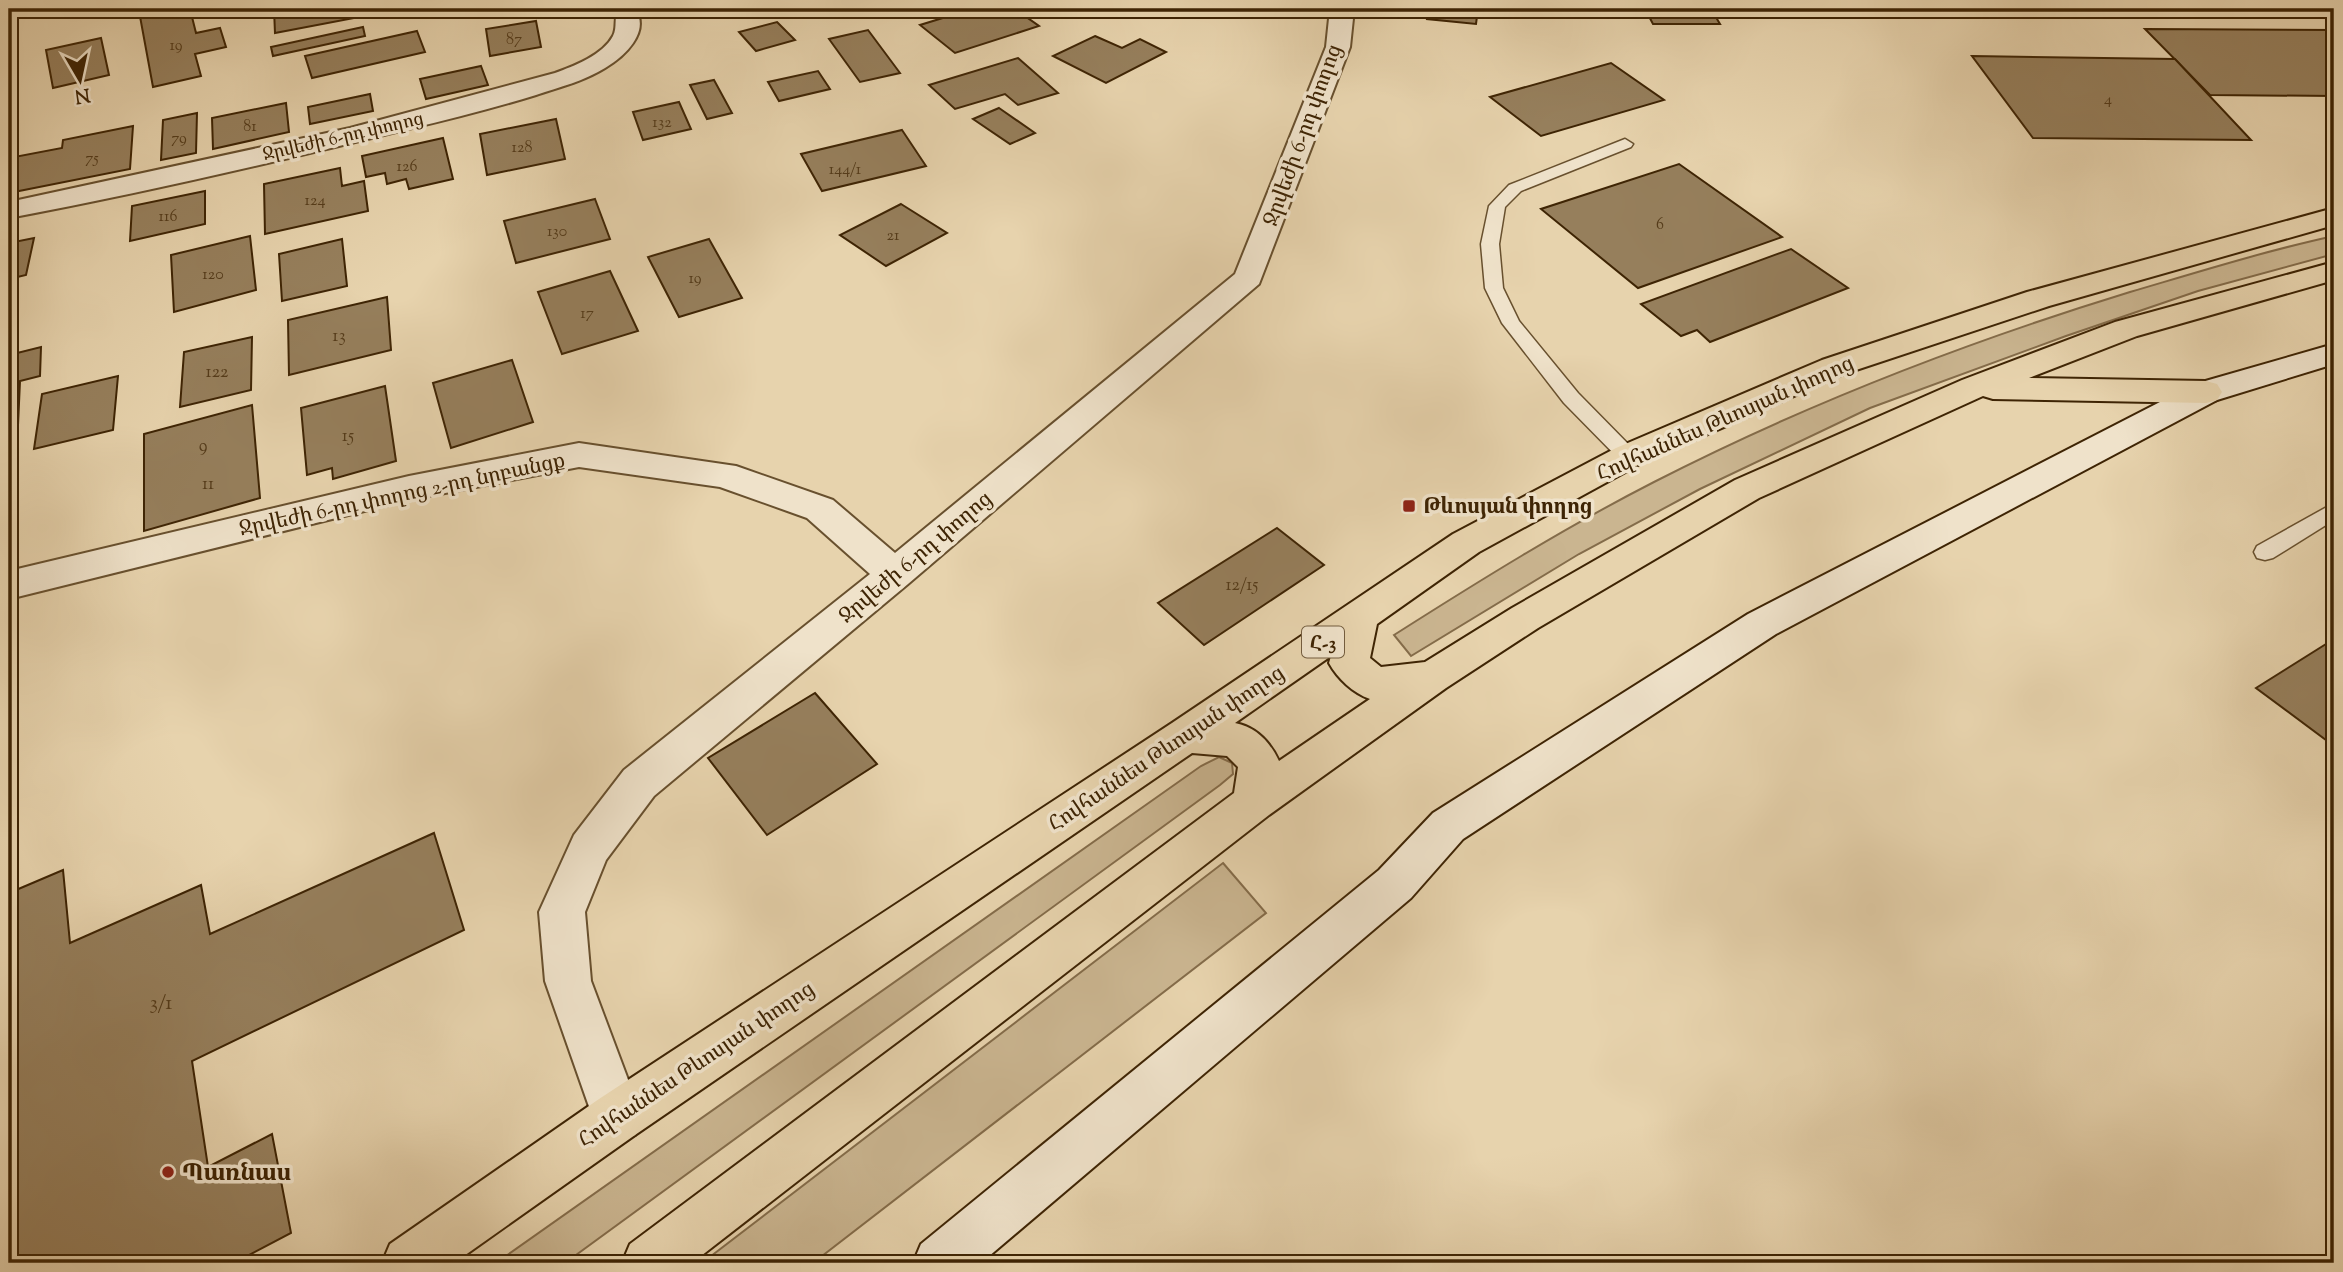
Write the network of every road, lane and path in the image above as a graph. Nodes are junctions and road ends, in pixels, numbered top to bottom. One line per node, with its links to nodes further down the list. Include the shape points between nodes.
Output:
1 (1342, 9): 13 (street, Ջրվեժի 6-րդ փողոց, via 1338,47 1248,278)
2 (630, 10): 4 (street, Ջրվեժի 6-րդ փողոց, via 629,29 612,52 554,82 345,137)
3 (1625, 144): 10 (lane, via 1515,188 1497,206 1490,244 1494,288 1511,323 1571,398)
4 (9, 210)
5 (2334, 216): 10 (main road, Հովհաննես Թևոսյան փողոց / Հ-3, via 2038,299 1833,367)
6 (2334, 271): 8 (main road, via 2126,329)
7 (2334, 354): 9 (street)
8 (1973, 388): 9 (main road); 16 (main road, via 1747,489)
9 (2206, 392): 22 (street, via 1762,624 1447,827 1395,884)
10 (1628, 456): 15 (main road, Հովհաննես Թևոսյան փողոց / Հ-3, via 1466,543)
11 (2334, 510): 12 (lane)
12 (2265, 552)
13 (895, 574): 14 (street, Ջրվեժի 6-րդ փողոց 2-րդ նրբանցք, via 820,509 724,475 579,455 409,488); 19 (street, Ջրվեժի 6-րդ փողոց, via 639,783 589,849 562,912 568,981)
14 (9, 585)
15 (1359, 618): 16 (main road, via 1349,663 1373,684); 17 (main road, Հովհաննես Թևոսյան փողոց / Հ-3)
16 (1432, 677): 18 (main road)
17 (1186, 735): 18 (main road, via 1238,740 1259,762); 19 (main road, Հովհաննես Թևոսյան փողոց / Հ-3)
18 (1254, 802): 21 (main road)
19 (617, 1117): 20 (main road, Հովհաննես Թևոսյան փողոց / Հ-3)
20 (409, 1263)
21 (649, 1263)
22 (940, 1263)

